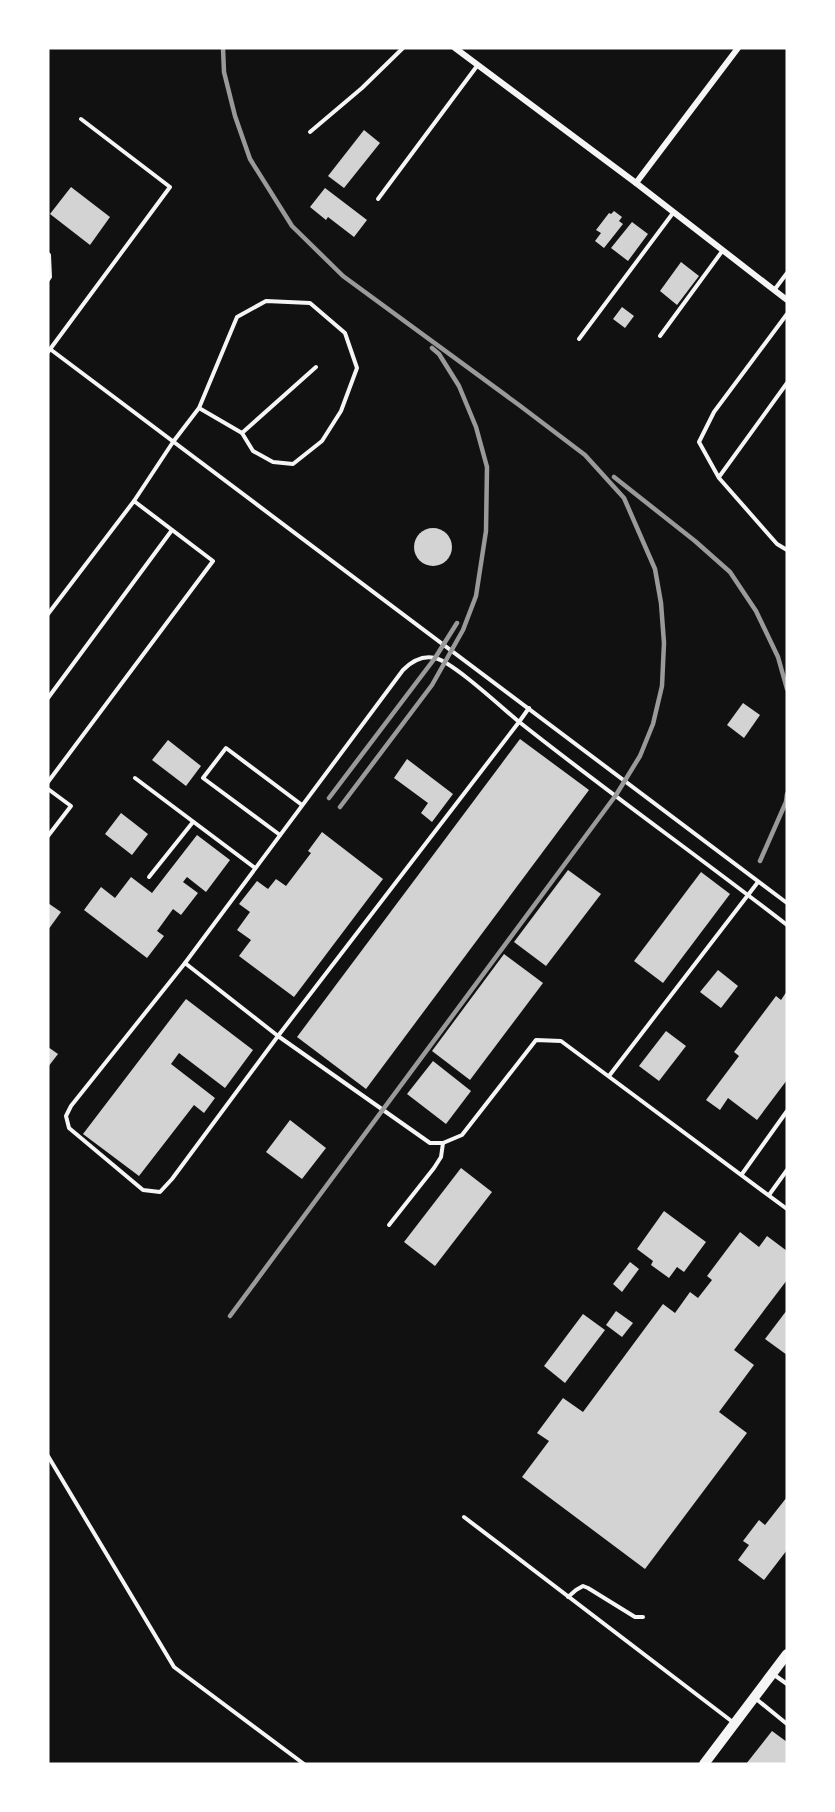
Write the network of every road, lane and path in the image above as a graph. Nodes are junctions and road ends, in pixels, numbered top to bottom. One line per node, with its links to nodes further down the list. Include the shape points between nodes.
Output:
1 (403, 48): 6 (lane)
2 (455, 48): 4 (street)
3 (738, 48): 7 (street)
4 (477, 66): 7 (street); 8 (lane)
5 (81, 119): 19 (lane, via 170,187)
6 (309, 132)
7 (636, 183): 9 (street)
8 (378, 199)
9 (673, 213): 10 (street); 18 (lane)
10 (723, 250): 14 (street); 17 (lane)
11 (48, 254): 13 (lane)
12 (787, 273): 14 (lane)
13 (48, 280)
14 (775, 289): 15 (street)
15 (787, 300)
16 (787, 314): 25 (lane, via 714,412 699,442)
17 (660, 336)
18 (579, 339)
19 (49, 351): 24 (lane)
20 (316, 368): 23 (lane)
21 (787, 383): 25 (lane)
22 (199, 408): 23 (lane); 23 (lane, via 237,317 266,301 310,303 345,333 357,368 341,411 322,441 293,464 273,462 253,451); 24 (lane)
23 (242, 433)
24 (173, 442): 26 (lane); 31 (lane)
25 (718, 478): 28 (lane, via 777,544)
26 (134, 501): 27 (lane); 29 (lane)
27 (172, 530): 30 (lane); 34 (lane, via 213,561)
28 (787, 550)
29 (48, 615)
30 (48, 698)
31 (529, 708): 32 (lane); 42 (lane)
32 (519, 722): 36 (lane, via 446,663 435,657 412,661); 43 (lane); 47 (lane)
33 (135, 778): 37 (lane)
34 (48, 782)
35 (48, 789): 39 (lane, via 70,806)
36 (302, 805): 38 (lane); 38 (lane, via 226,748 214,763 203,778)
37 (193, 822): 40 (lane); 41 (lane)
38 (280, 835): 40 (lane)
39 (48, 836)
40 (255, 868): 46 (lane)
41 (149, 878)
42 (758, 882): 43 (lane); 44 (lane)
43 (748, 895): 45 (lane); 48 (lane)
44 (787, 903)
45 (787, 925)
46 (185, 963): 47 (lane); 47 (lane, via 66,1116 69,1128 143,1190 160,1192 172,1179)
47 (278, 1036): 50 (lane, via 430,1143)
48 (609, 1076): 50 (lane, via 561,1041 536,1040 462,1135); 52 (lane)
49 (787, 1111): 52 (lane)
50 (443, 1143): 55 (lane, via 434,1168)
51 (787, 1170): 53 (lane)
52 (742, 1174): 53 (lane)
53 (769, 1195): 54 (lane)
54 (787, 1209)
55 (389, 1225)
56 (48, 1456): 66 (lane, via 174,1667)
57 (464, 1517): 58 (lane)
58 (568, 1597): 59 (lane, via 583,1586 635,1617); 64 (lane)
59 (643, 1617)
60 (787, 1654): 61 (main road)
61 (772, 1673): 62 (lane); 63 (main road)
62 (787, 1684)
63 (754, 1698): 64 (main road); 65 (lane)
64 (734, 1724): 67 (main road)
65 (787, 1724)
66 (304, 1764)
67 (704, 1764)

